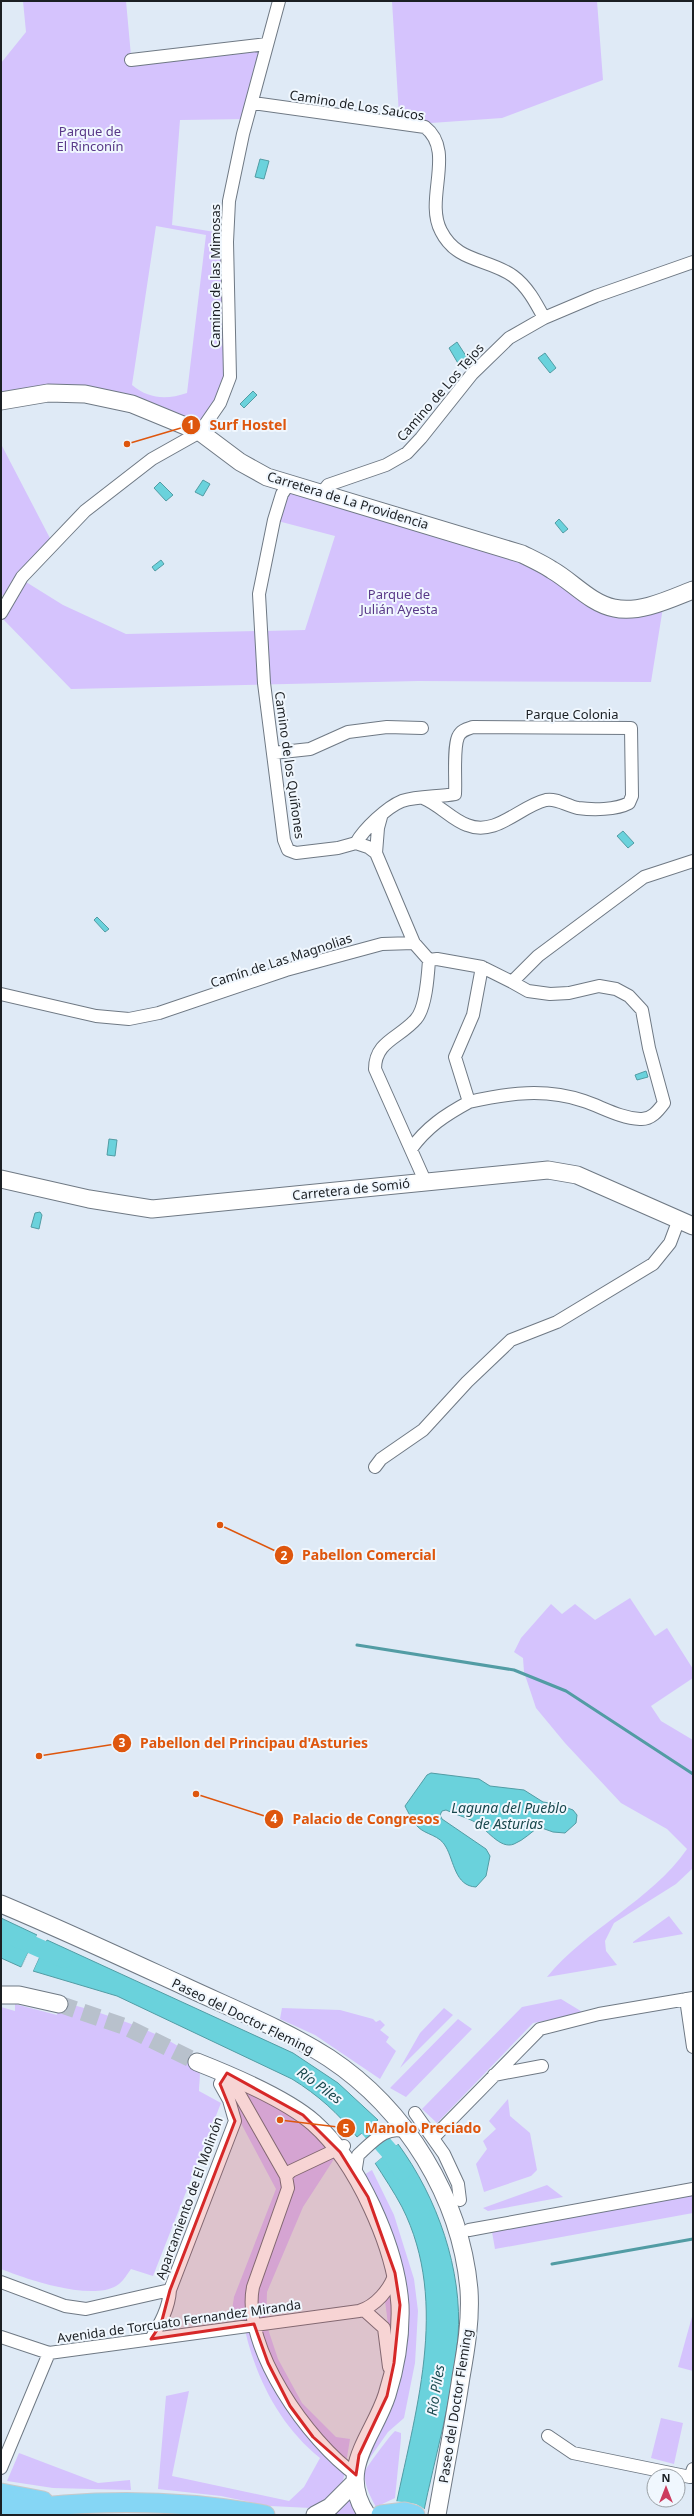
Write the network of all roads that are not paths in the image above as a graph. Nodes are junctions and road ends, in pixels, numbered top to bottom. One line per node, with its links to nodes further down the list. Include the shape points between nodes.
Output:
1 (279, 1): 2 (street, Camino de las Mimosas)
2 (267, 44): 3 (street); 4 (street, Camino de las Mimosas)
3 (131, 60)
4 (253, 103): 6 (street, Camino de Los Saúcos, via 425,128 434,135 439,151 436,214 448,244 460,253 514,276 530,293); 8 (street, Camino de las Mimosas, via 232,181 228,208 230,377 220,403)
5 (693, 262): 6 (street, Camino de Los Tejos, via 657,273)
6 (544, 318): 10 (street, Camino de Los Tejos, via 509,338 472,374 407,453 386,465 328,485)
7 (1, 401): 8 (main road, Carretera de La Providencia, via 48,393 85,394 140,406)
8 (200, 432): 9 (main road, Carretera de La Providencia, via 240,462); 12 (street, via 152,459 85,511)
9 (288, 485): 10 (main road, Carretera de La Providencia); 15 (street, Camino de los Quiñones, via 282,494 274,520 258,594)
10 (320, 495): 11 (main road, Carretera de La Providencia, via 522,554 553,570 598,603 615,609 664,601)
11 (693, 590)
12 (4, 597): 13 (street)
13 (1, 612)
14 (422, 728): 15 (street, via 387,727 348,732 310,749)
15 (273, 753): 20 (street, Camino de los Quiñones, via 284,840 288,850 296,853)
16 (455, 794): 17 (street); 19 (street, Parque Colonia); 19 (street, Parque Colonia, via 457,741 464,729 631,728 632,796 629,804 621,807 578,808 548,800 527,808 503,822 485,827 467,826)
17 (423, 798): 18 (street, via 402,802); 19 (street, Parque Colonia)
18 (381, 817): 20 (street, via 370,824); 21 (street)
19 (456, 818)
20 (356, 843): 21 (street)
21 (376, 853): 23 (street)
22 (693, 861): 26 (street, via 644,877 538,956)
23 (414, 943): 24 (street); 27 (street, Camín de Las Magnolias, via 374,946 286,970 159,1013 129,1019 96,1016)
24 (429, 960): 25 (street); 29 (street, via 422,1009 417,1019 380,1049 375,1057 375,1069)
25 (482, 967): 26 (street); 28 (street, via 473,1015 455,1057)
26 (512, 982): 28 (street, via 528,991 550,994 569,993 599,986 616,989 629,996 642,1010 664,1103 655,1115 642,1119 625,1117 571,1096 534,1092 504,1094)
27 (1, 994)
28 (469, 1102): 29 (street, via 425,1130)
29 (410, 1149): 31 (street)
30 (1, 1179): 31 (main road, Carretera de Somió, via 89,1199 152,1209)
31 (425, 1181): 32 (main road, Carretera de Somió, via 548,1170 577,1175)
32 (686, 1222): 33 (street, via 653,1264 557,1322 511,1340 467,1382 423,1430 381,1459)
33 (375, 1467)
34 (1, 1904): 43 (main road, Paseo del Doctor Fleming, via 280,2030 328,2057 350,2073)
35 (1, 1996): 37 (main road, via 19,1995)
36 (689, 1999): 38 (street); 41 (street, via 599,2014 540,2028)
37 (59, 2004)
38 (693, 2048)
39 (197, 2062): 42 (main road)
40 (542, 2066): 41 (street)
41 (494, 2075): 47 (street)
42 (223, 2079): 48 (main road, via 304,2115); 50 (street, via 237,2090); 56 (street, Aparcamiento de El Molinón, via 235,2121)
43 (389, 2111): 45 (street); 46 (main road, Paseo del Doctor Fleming)
44 (415, 2113): 47 (street)
45 (388, 2129): 46 (street); 49 (street, via 358,2155)
46 (406, 2132): 75 (main road, Paseo del Doctor Fleming, via 423,2156 449,2210 465,2264 469,2292 468,2339)
47 (434, 2138): 52 (street, via 458,2184)
48 (341, 2147): 49 (main road); 50 (street, via 291,2171)
49 (355, 2174): 54 (main road, via 378,2224)
50 (286, 2176): 58 (street, via 286,2196 251,2294)
51 (693, 2189): 53 (street)
52 (460, 2200)
53 (469, 2230)
54 (395, 2273): 57 (street, Avenida de Torcuato Fernandez Miranda, via 385,2293); 62 (main road, via 400,2305 399,2336)
55 (1, 2282): 56 (street, Aparcamiento de El Molinón, via 65,2306 86,2309)
56 (170, 2290): 60 (street, Aparcamiento de El Molinón, via 161,2324)
57 (364, 2310): 58 (street, Avenida de Torcuato Fernandez Miranda); 62 (street, via 384,2328)
58 (254, 2324): 60 (street, Avenida de Torcuato Fernandez Miranda); 66 (street, via 268,2363 290,2406 313,2437)
59 (1, 2337): 61 (street, Avenida de Torcuato Fernandez Miranda)
60 (151, 2339): 61 (street, Avenida de Torcuato Fernandez Miranda)
61 (49, 2353): 64 (street)
62 (390, 2382): 66 (main road, via 387,2396 359,2454)
63 (548, 2436): 65 (street, via 573,2453 690,2477)
64 (1, 2468)
65 (693, 2469)
66 (355, 2479): 72 (main road, via 330,2507); 73 (main road)
67 (1, 2493): 68 (main road)
68 (64, 2504): 70 (main road); 71 (main road, via 171,2503)
69 (4, 2509): 70 (main road)
70 (32, 2511)
71 (265, 2515)
72 (315, 2515)
73 (377, 2515): 74 (main road, via 405,2512)
74 (415, 2515)
75 (437, 2515)

